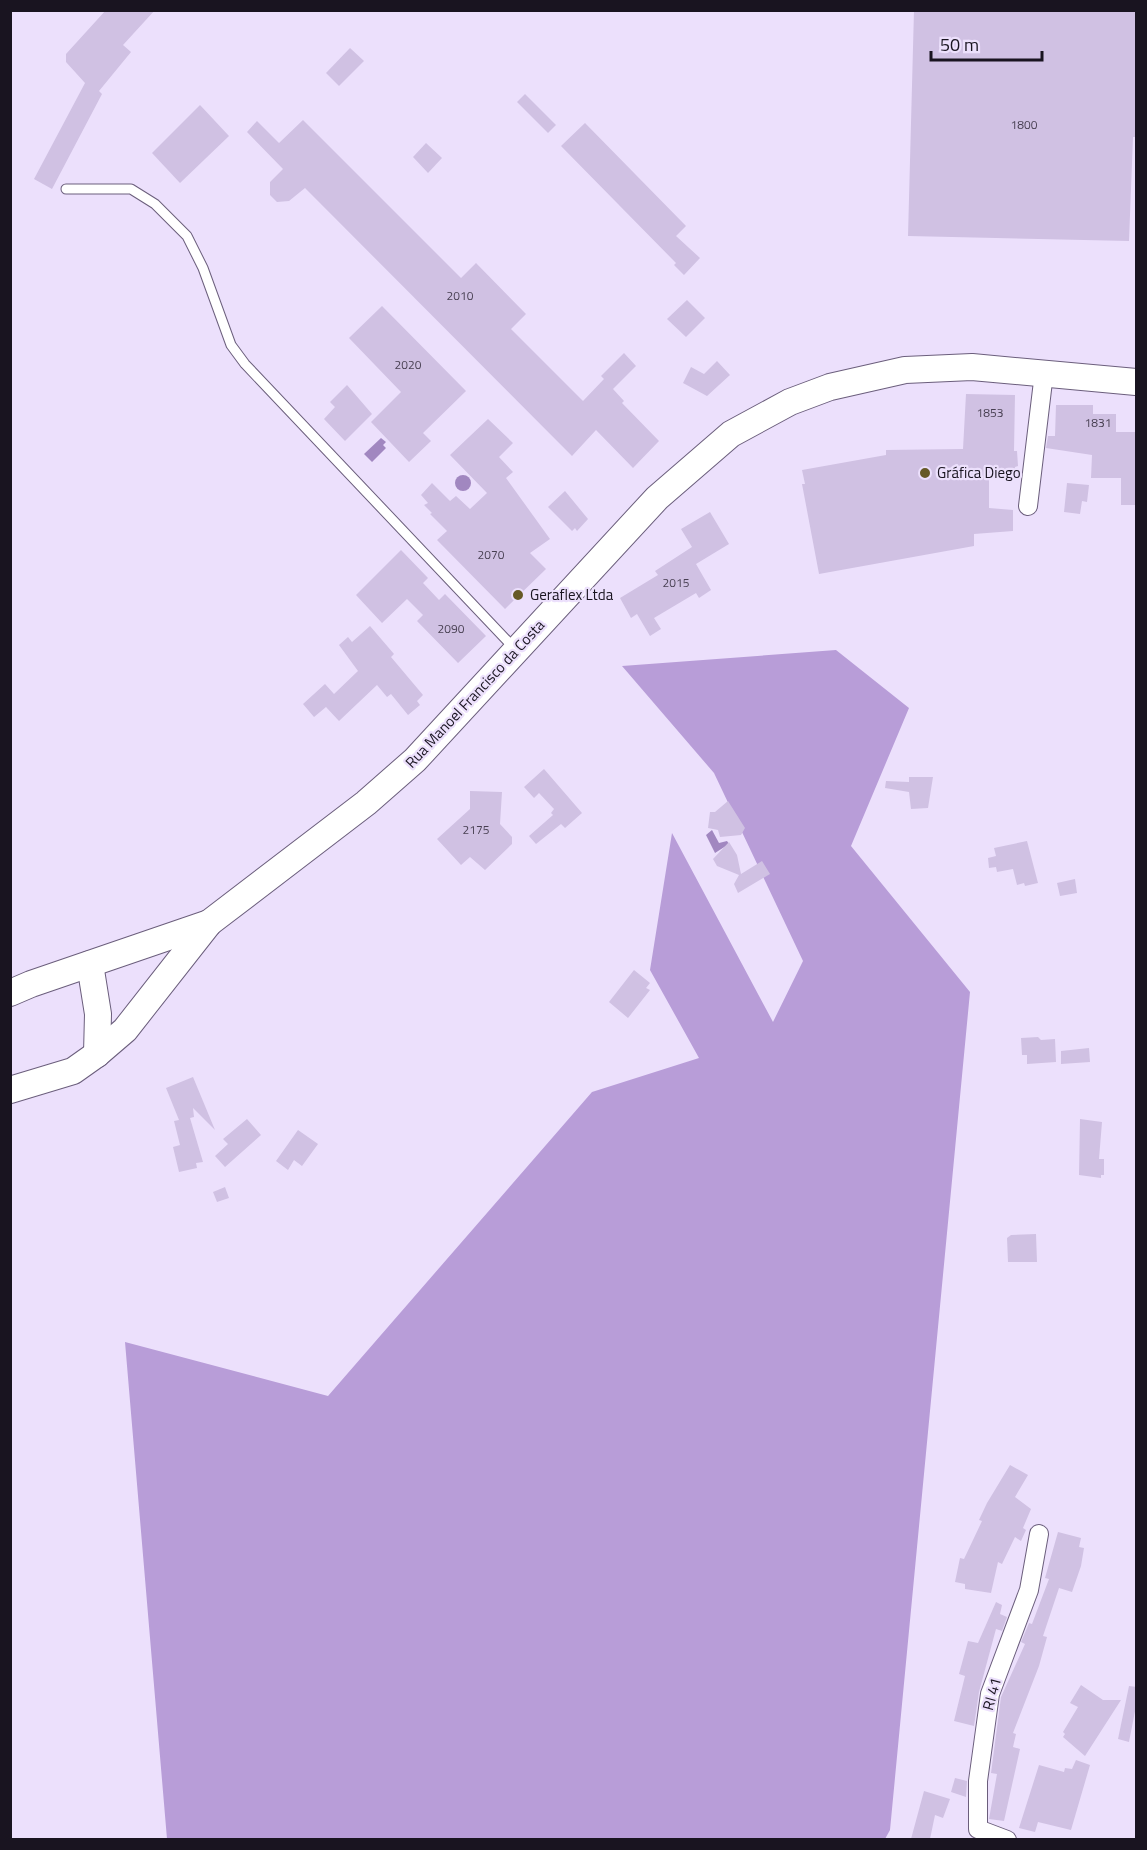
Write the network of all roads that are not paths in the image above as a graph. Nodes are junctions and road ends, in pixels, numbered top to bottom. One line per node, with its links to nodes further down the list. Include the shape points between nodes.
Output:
1 (66, 189): 5 (lane, via 131,189 155,204 188,236 231,345 244,364)
2 (1044, 373): 3 (main road, Rua Manoel Francisco da Costa); 4 (street); 5 (main road, Rua Manoel Francisco da Costa, via 972,367 905,370 830,387 763,416 731,434 657,498)
3 (1137, 382)
4 (1028, 506)
5 (517, 651): 6 (main road, Rua Manoel Francisco da Costa, via 437,739 392,781)
6 (209, 923): 7 (main road, Rua Manoel Francisco da Costa); 9 (main road, Rua Manoel Francisco da Costa, via 125,1030)
7 (90, 964): 8 (main road, Rua Manoel Francisco da Costa); 9 (main road, via 98,1014)
8 (10, 993)
9 (97, 1054): 10 (main road, Rua Manoel Francisco da Costa, via 73,1071)
10 (11, 1090)
11 (1039, 1534): 12 (street, RI 41, via 1029,1590 990,1694)
12 (975, 1834): 13 (street, RI 41)
13 (1007, 1839)

